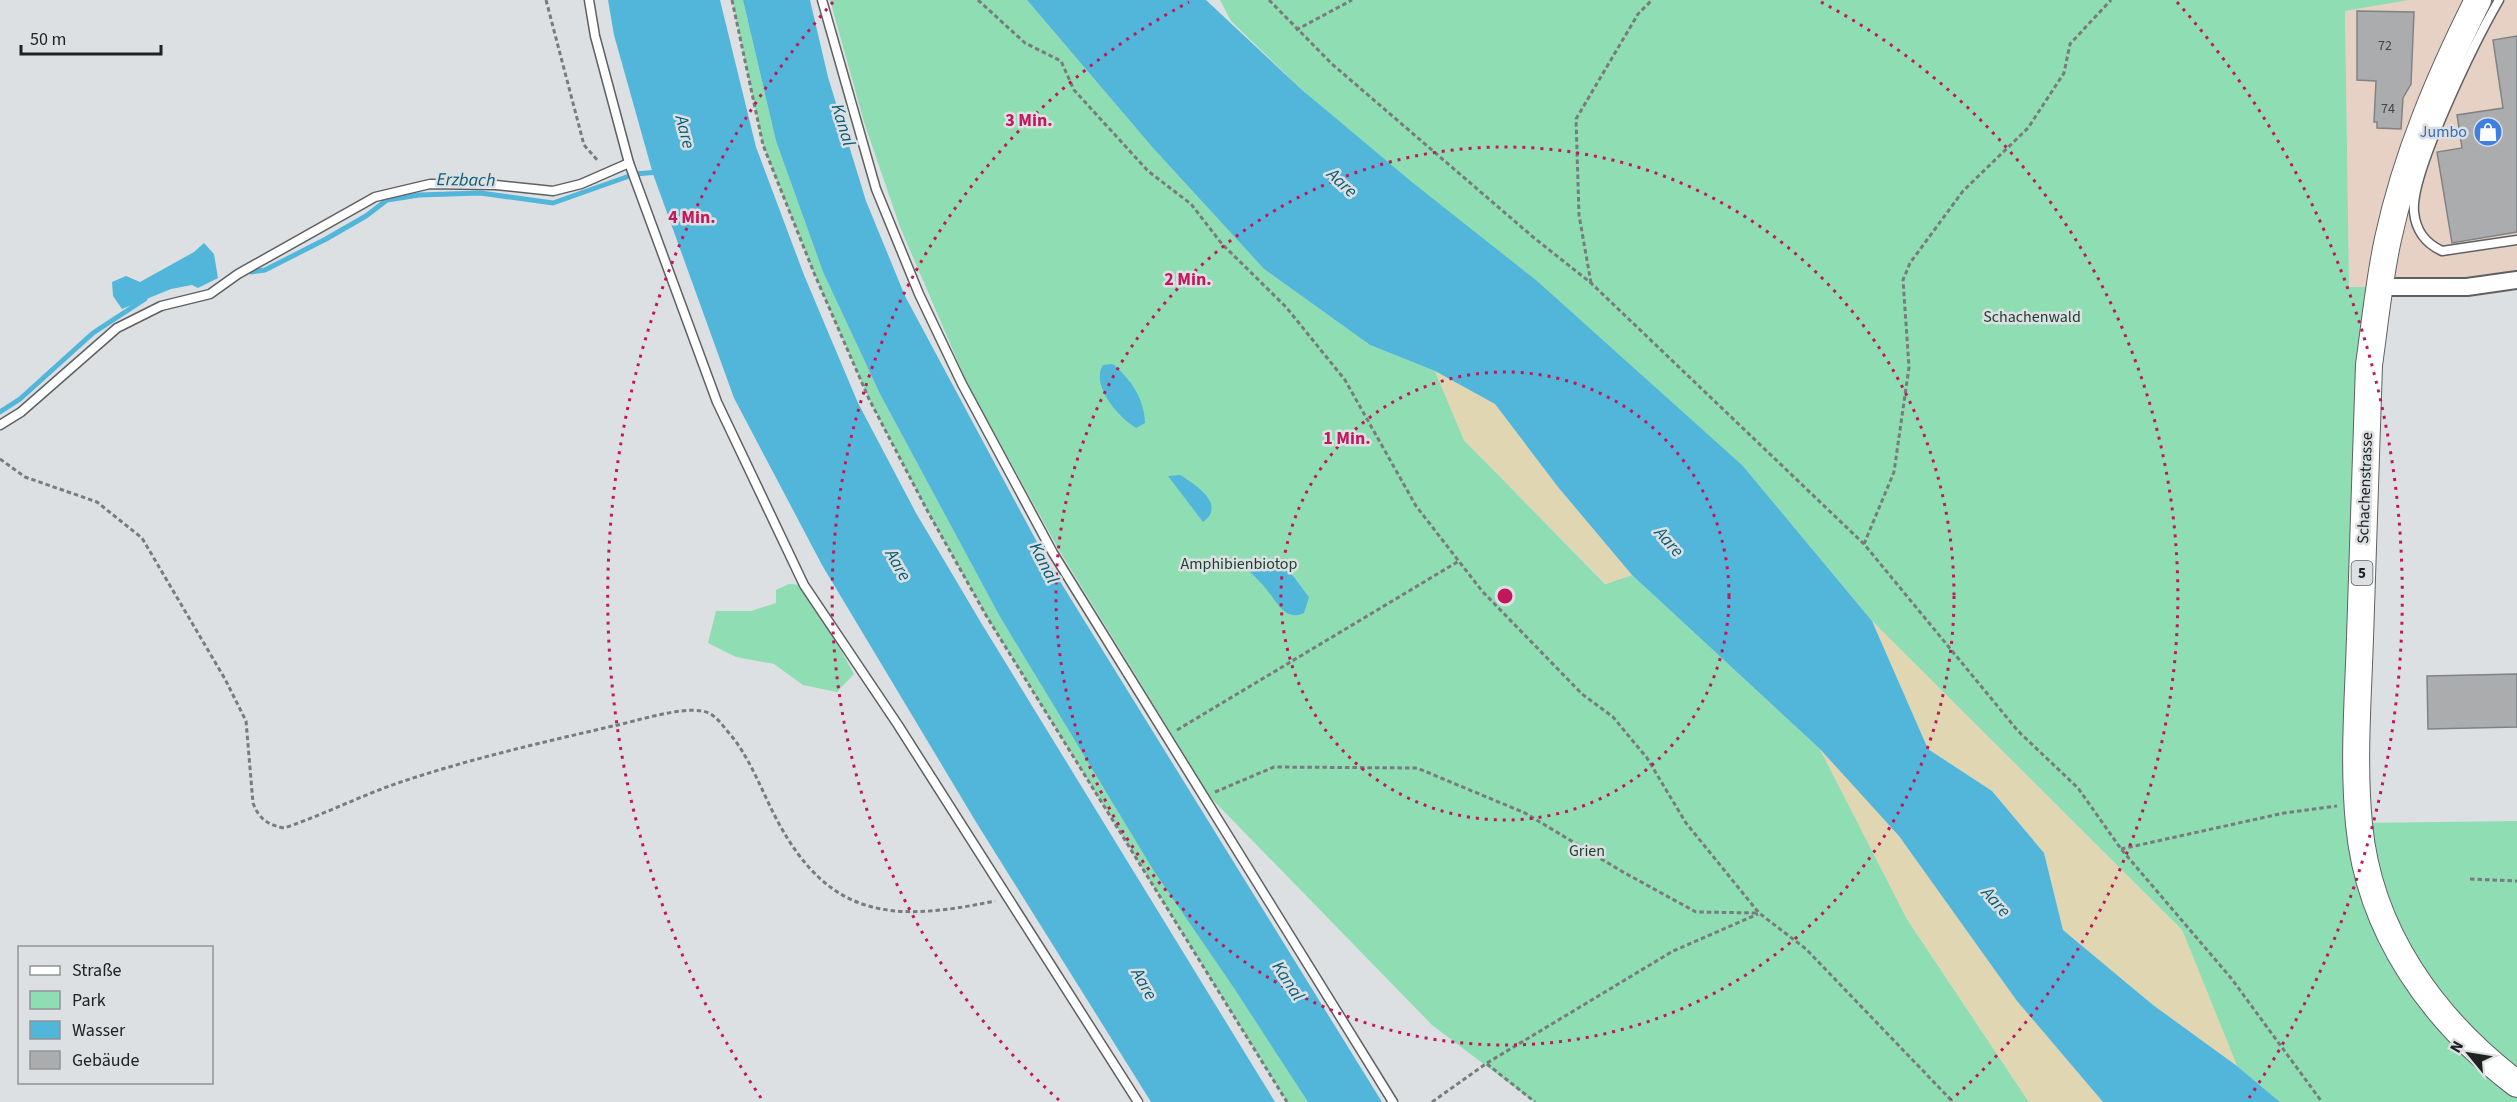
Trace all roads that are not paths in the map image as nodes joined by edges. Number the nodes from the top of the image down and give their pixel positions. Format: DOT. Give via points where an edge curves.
graph roads {
  1 [pos="589,0"];
  2 [pos="822,0"];
  3 [pos="2478,0"];
  4 [pos="2499,0"];
  5 [pos="629,163"];
  6 [pos="2517,240"];
  7 [pos="2517,280"];
  8 [pos="2380,287"];
  9 [pos="0,425"];
  10 [pos="2517,1084"];
  11 [pos="1138,1102"];
  12 [pos="1393,1102"];
  1 -- 5 [label="lane"];
  2 -- 12 [label="lane" via="876,189 919,294 962,384 1053,553"];
  3 -- 8 [label="main road, Schachenstrasse / 5" via="2446,63 2419,132 2388,238"];
  4 -- 6 [label="lane" via="2473,45 2420,177 2414,211 2420,235 2442,251"];
  5 -- 9 [label="lane" via="553,191 430,184 375,197 238,274 210,294 161,306 117,328 21,412"];
  5 -- 11 [label="lane" via="717,402 804,585"];
  7 -- 8 [label="street" via="2467,287"];
  8 -- 10 [label="main road, Schachenstrasse / 5" via="2369,365 2357,742 2362,853 2391,938 2432,1004 2465,1041"];
}
